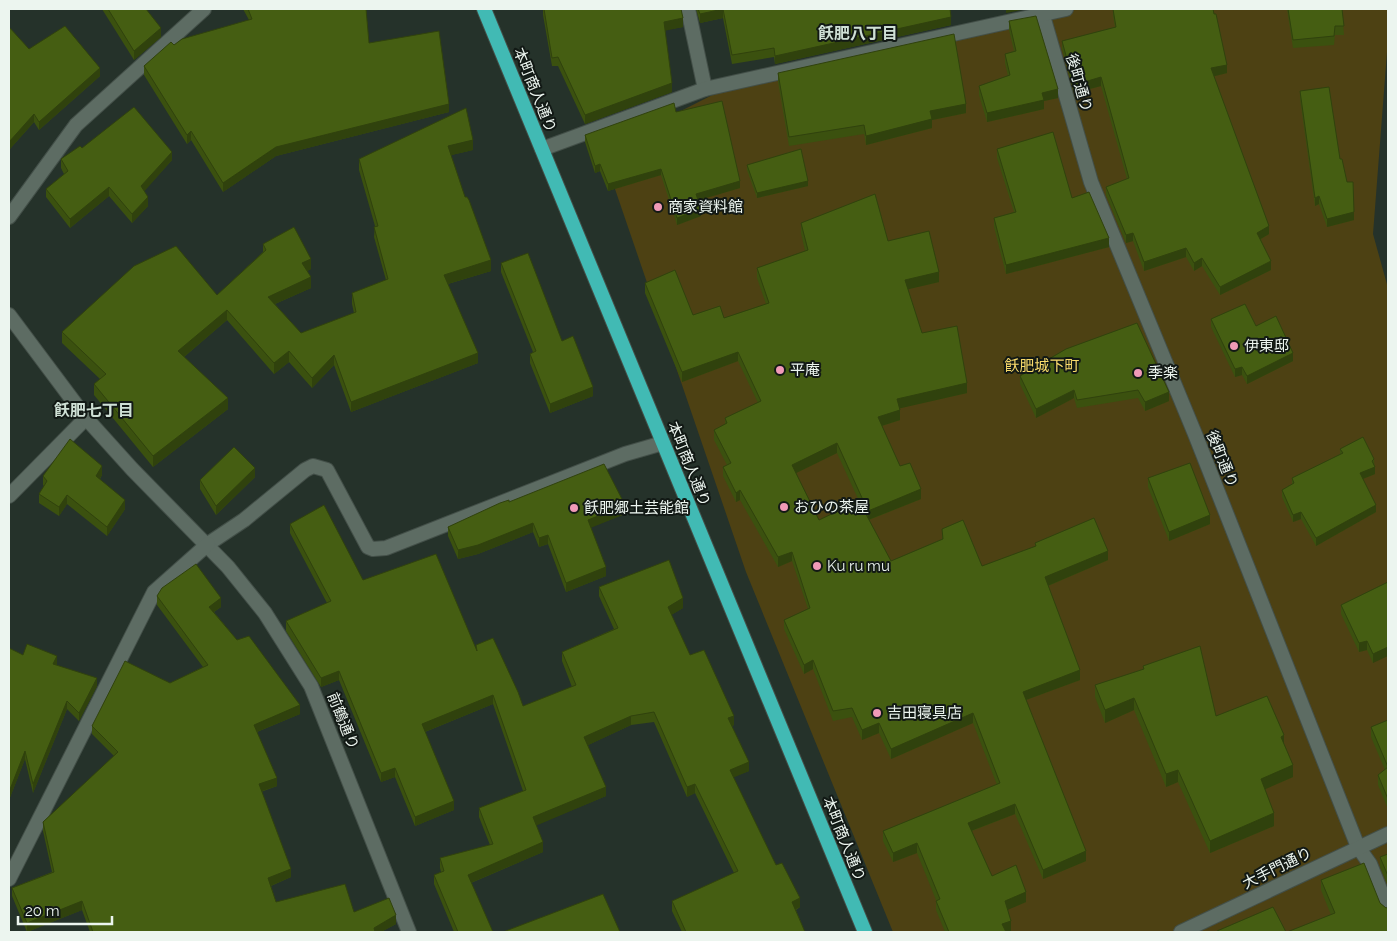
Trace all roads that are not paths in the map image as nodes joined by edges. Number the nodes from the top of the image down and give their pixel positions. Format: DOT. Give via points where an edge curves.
graph roads {
  1 [pos="204,9"];
  2 [pos="484,9"];
  3 [pos="688,9"];
  4 [pos="1066,9"];
  5 [pos="1042,12"];
  6 [pos="705,89"];
  7 [pos="542,149"];
  8 [pos="9,217"];
  9 [pos="9,315"];
  10 [pos="86,418"];
  11 [pos="663,443"];
  12 [pos="9,496"];
  13 [pos="208,544"];
  14 [pos="1388,834"];
  15 [pos="1358,847"];
  16 [pos="9,878"];
  17 [pos="1388,909"];
  18 [pos="409,932"];
  19 [pos="864,932"];
  20 [pos="1181,932"];
  1 -- 8 [label="street" via="76,125"];
  2 -- 7 [label="highway, 本町商人通り"];
  3 -- 6 [label="street"];
  4 -- 5 [label="street"];
  5 -- 6 [label="street"];
  5 -- 15 [label="street, 後町通り" via="1091,182 1195,434"];
  6 -- 7 [label="street"];
  7 -- 11 [label="highway, 本町商人通り"];
  9 -- 10 [label="street, 前鶴通り"];
  10 -- 12 [label="street"];
  10 -- 13 [label="street, 前鶴通り" via="132,470"];
  11 -- 13 [label="street" via="625,454 386,548 374,549 368,547 327,470 313,466"];
  11 -- 19 [label="highway, 本町商人通り"];
  13 -- 16 [label="street" via="154,592"];
  13 -- 18 [label="street, 前鶴通り" via="265,613 311,686"];
  14 -- 15 [label="street, 大手門通り"];
  15 -- 17 [label="street, 後町通り" via="1370,864"];
  15 -- 20 [label="street, 大手門通り"];
}
